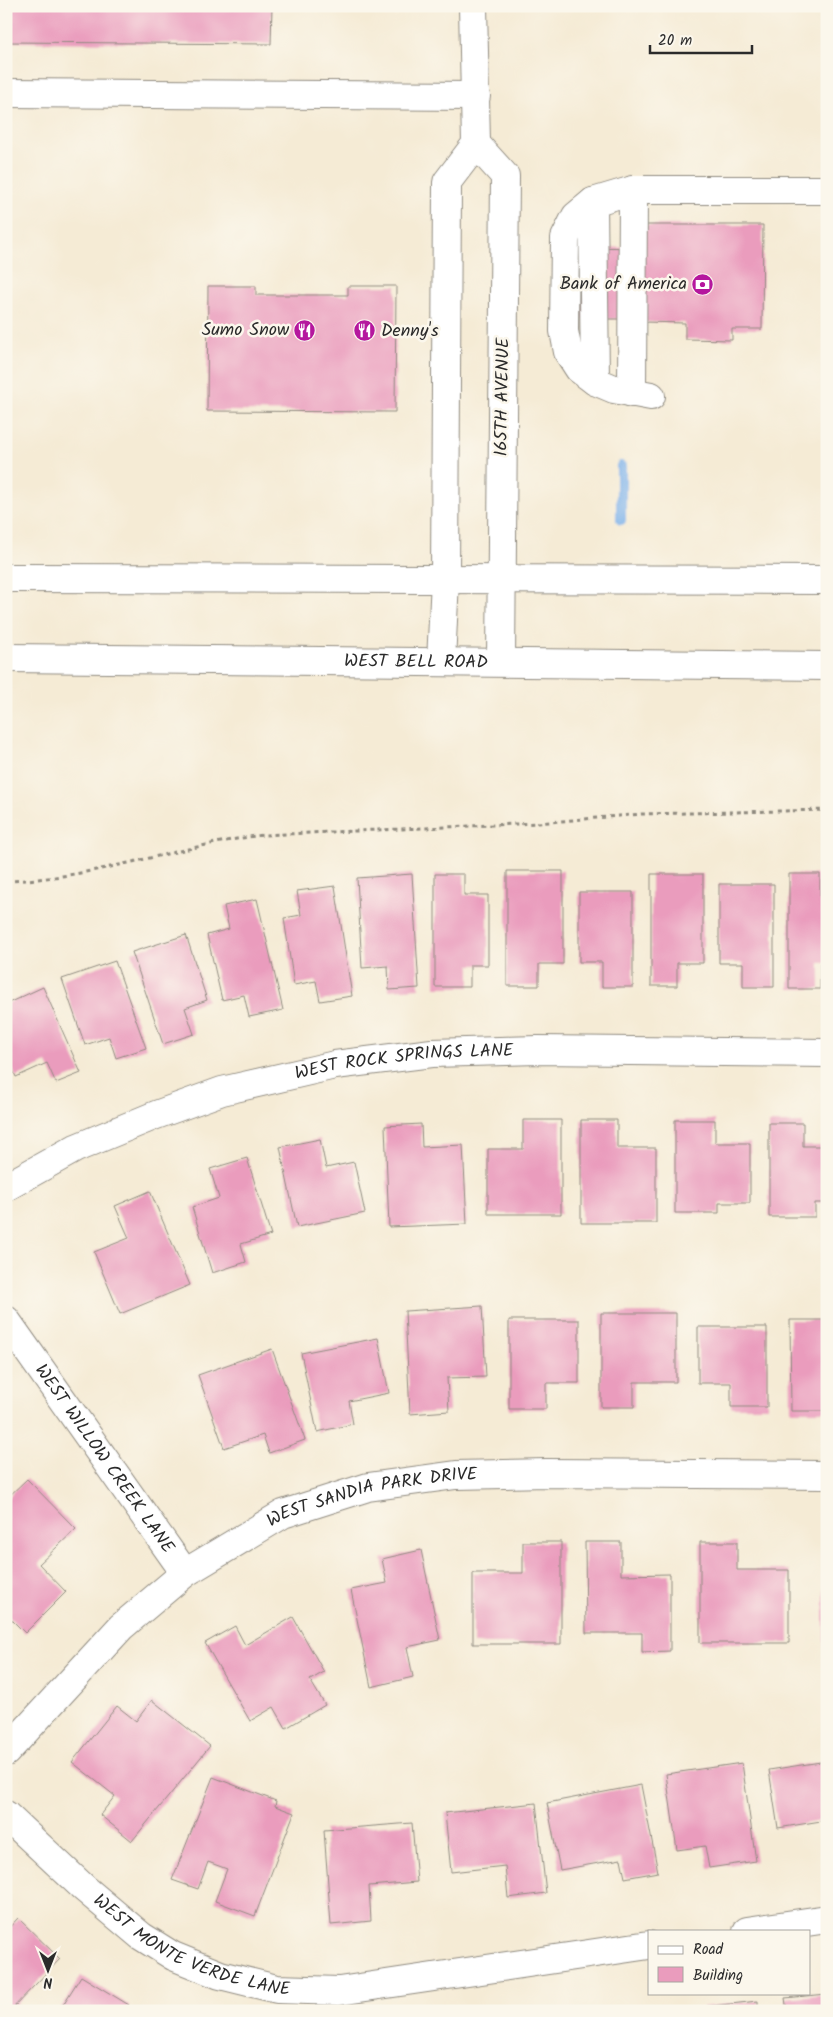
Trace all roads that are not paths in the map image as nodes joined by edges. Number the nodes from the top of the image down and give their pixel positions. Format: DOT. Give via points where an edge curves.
graph roads {
  1 [pos="473,6"];
  2 [pos="6,93"];
  3 [pos="476,96"];
  4 [pos="476,144"];
  5 [pos="827,190"];
  6 [pos="613,196"];
  7 [pos="6,578"];
  8 [pos="445,580"];
  9 [pos="501,580"];
  10 [pos="827,580"];
  11 [pos="6,658"];
  12 [pos="441,660"];
  13 [pos="501,662"];
  14 [pos="827,666"];
  15 [pos="827,1053"];
  16 [pos="6,1187"];
  17 [pos="6,1320"];
  18 [pos="827,1475"];
  19 [pos="185,1573"];
  20 [pos="6,1752"];
  21 [pos="6,1816"];
  22 [pos="827,1919"];
  23 [pos="754,1930"];
  24 [pos="648,1945"];
  1 -- 3 [label="street"];
  2 -- 3 [label="street"];
  3 -- 4 [label="street"];
  4 -- 8 [label="street" via="447,182"];
  4 -- 9 [label="street, 165TH AVENUE" via="505,176"];
  5 -- 6 [label="street"];
  6 -- 6 [label="street" via="623,390"];
  7 -- 8 [label="street"];
  8 -- 9 [label="street"];
  8 -- 12 [label="street"];
  9 -- 10 [label="street"];
  9 -- 13 [label="street, 165TH AVENUE"];
  11 -- 12 [label="street, WEST BELL ROAD"];
  12 -- 13 [label="street, WEST BELL ROAD"];
  13 -- 14 [label="street, WEST BELL ROAD"];
  15 -- 16 [label="street, WEST ROCK SPRINGS LANE" via="442,1052 335,1065 222,1091 156,1115 76,1148"];
  17 -- 19 [label="street, WEST WILLOW CREEK LANE"];
  18 -- 19 [label="street, WEST SANDIA PARK DRIVE" via="456,1474 368,1487 283,1514"];
  19 -- 20 [label="street, WEST SANDIA PARK DRIVE" via="121,1627"];
  21 -- 24 [label="street, WEST MONTE VERDE LANE" via="141,1936 173,1956 220,1975 277,1989 339,1991"];
  22 -- 23 [label="street"];
}
